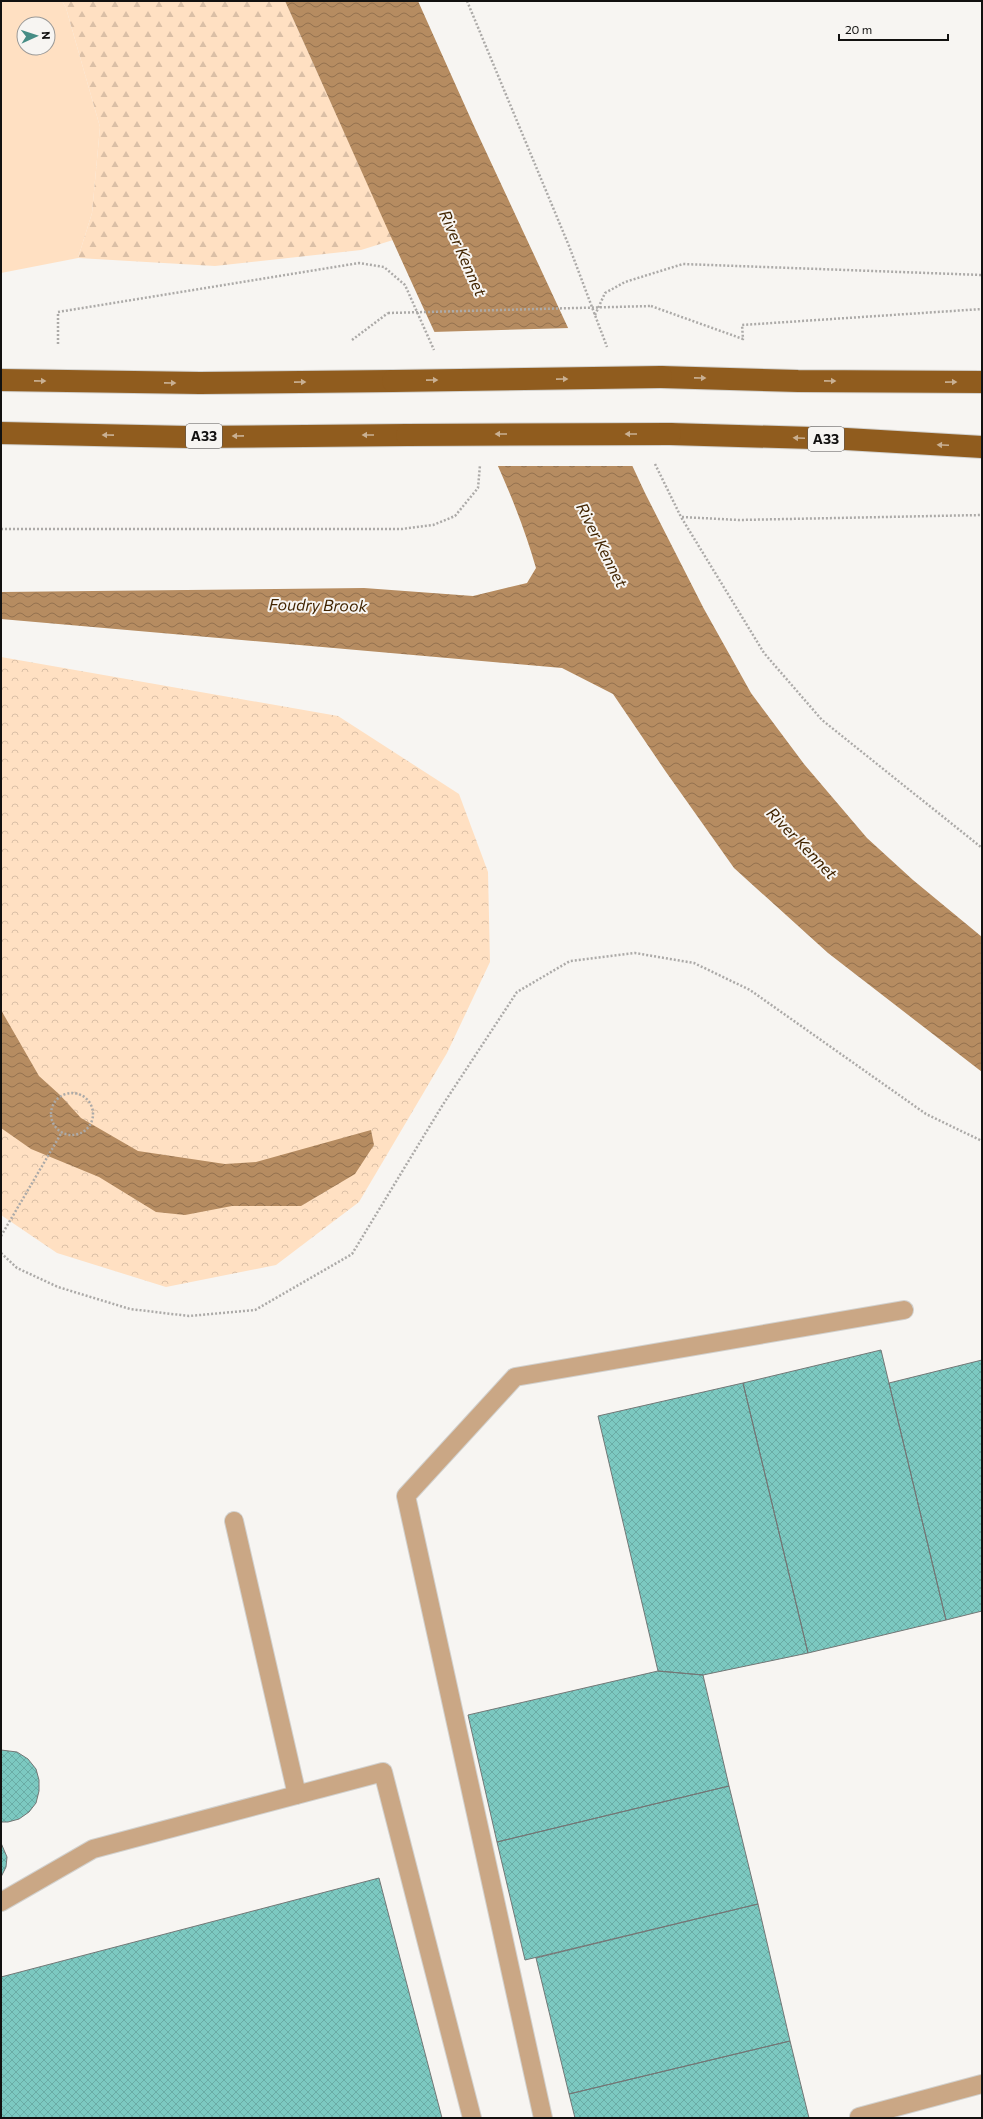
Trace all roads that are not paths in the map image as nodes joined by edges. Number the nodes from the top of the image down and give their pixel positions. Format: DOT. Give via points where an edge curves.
graph roads {
  1 [pos="1,380"];
  2 [pos="982,382"];
  3 [pos="1,433"];
  4 [pos="982,447"];
  5 [pos="904,1310"];
  6 [pos="234,1521"];
  7 [pos="297,1795"];
  8 [pos="1,1902"];
  9 [pos="982,2084"];
  10 [pos="859,2117"];
  11 [pos="472,2118"];
  12 [pos="543,2118"];
  1 -- 2 [label="highway, one-way, bridge" via="200,383 661,377"];
  4 -- 3 [label="highway, A33, one-way, bridge" via="846,439 670,434 188,437"];
  5 -- 12 [label="lane" via="516,1377 406,1496"];
  6 -- 7 [label="lane"];
  7 -- 8 [label="lane" via="93,1850"];
  7 -- 11 [label="lane" via="383,1772"];
  9 -- 10 [label="lane"];
}
